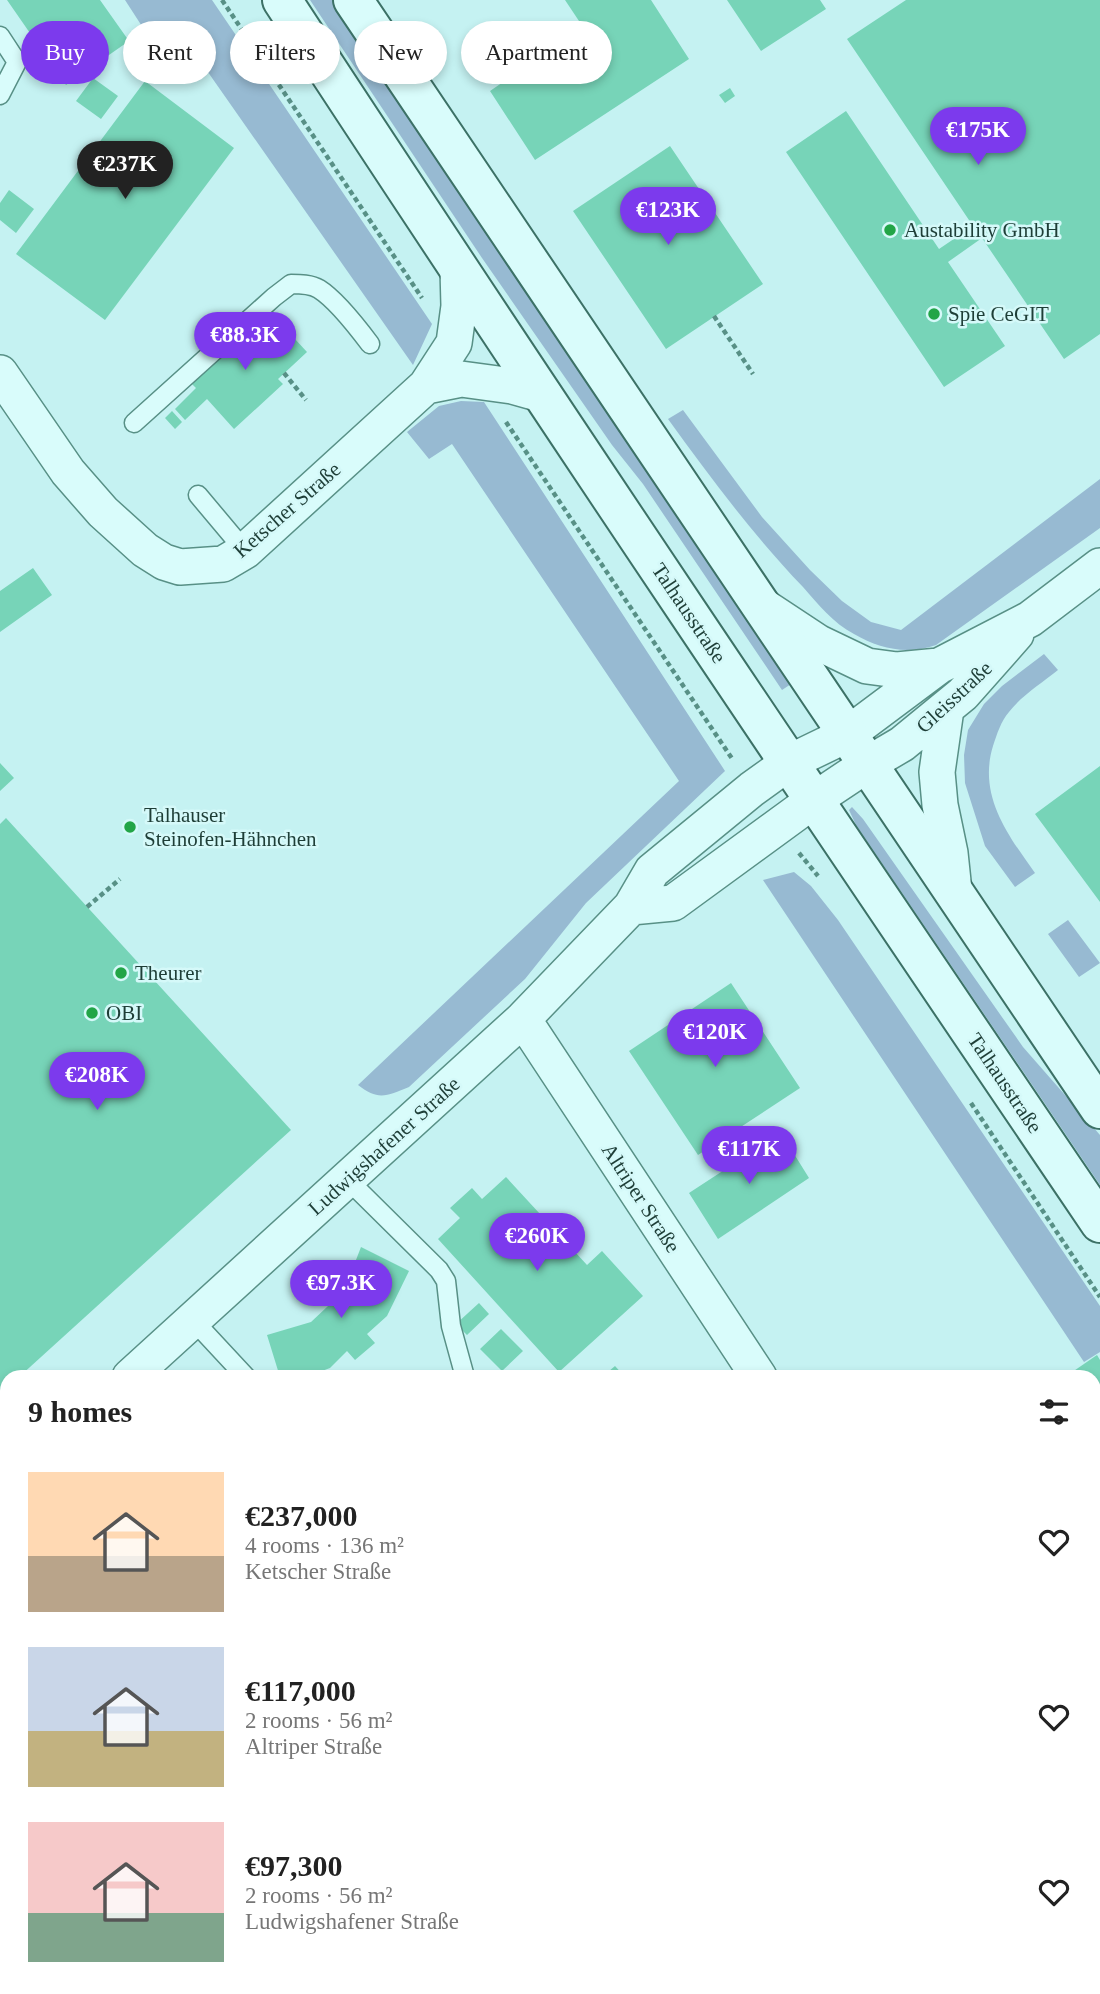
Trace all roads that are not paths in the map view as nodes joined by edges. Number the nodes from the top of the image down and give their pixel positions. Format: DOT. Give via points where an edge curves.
graph roads {
  1 [pos="282,0"];
  2 [pos="353,0"];
  3 [pos="0,36"];
  4 [pos="0,94"];
  5 [pos="458,269"];
  6 [pos="370,344"];
  7 [pos="0,373"];
  8 [pos="426,386"];
  9 [pos="544,395"];
  10 [pos="134,423"];
  11 [pos="198,495"];
  12 [pos="245,551"];
  13 [pos="1100,566"];
  14 [pos="759,603"];
  15 [pos="1030,619"];
  16 [pos="939,666"];
  17 [pos="946,709"];
  18 [pos="858,749"];
  19 [pos="788,763"];
  20 [pos="814,800"];
  21 [pos="954,891"];
  22 [pos="631,907"];
  23 [pos="523,1020"];
  24 [pos="1100,1109"];
  25 [pos="347,1179"];
  26 [pos="1100,1223"];
  27 [pos="194,1320"];
  28 [pos="139,1370"];
  29 [pos="240,1370"];
  30 [pos="463,1370"];
  31 [pos="755,1370"];
  1 -- 5 [label="main road, Talhausstraße"];
  2 -- 14 [label="main road"];
  3 -- 4 [label="lane" via="17,62"];
  5 -- 8 [label="street, Ketscher Straße" via="454,343"];
  5 -- 9 [label="main road, Talhausstraße"];
  6 -- 10 [label="lane" via="319,289 291,284"];
  7 -- 12 [label="street, Ketscher Straße" via="68,471 103,512 145,550 180,568 223,564"];
  8 -- 9 [label="street" via="461,379"];
  8 -- 12 [label="street, Ketscher Straße"];
  9 -- 19 [label="main road, Talhausstraße"];
  11 -- 12 [label="lane"];
  13 -- 15 [label="street, Gleisstraße"];
  14 -- 16 [label="street" via="819,643 867,666 897,670"];
  14 -- 18 [label="main road"];
  15 -- 16 [label="street, Gleisstraße"];
  15 -- 17 [label="street, Gleisstraße"];
  16 -- 18 [label="street, Gleisstraße"];
  17 -- 18 [label="street, Gleisstraße" via="902,744"];
  17 -- 21 [label="street" via="937,772"];
  18 -- 19 [label="street, Ludwigshafener Straße"];
  18 -- 20 [label="street"];
  18 -- 21 [label="main road"];
  19 -- 20 [label="main road, Talhausstraße"];
  19 -- 22 [label="street, Ludwigshafener Straße" via="652,871"];
  20 -- 22 [label="street" via="673,903"];
  20 -- 26 [label="main road, Talhausstraße"];
  21 -- 24 [label="main road"];
  22 -- 23 [label="street, Ludwigshafener Straße"];
  23 -- 25 [label="street, Ludwigshafener Straße"];
  23 -- 31 [label="street, Altriper Straße"];
  25 -- 27 [label="street, Ludwigshafener Straße"];
  25 -- 30 [label="lane" via="446,1281 451,1326"];
  27 -- 28 [label="street, Ludwigshafener Straße"];
  27 -- 29 [label="lane"];
}
